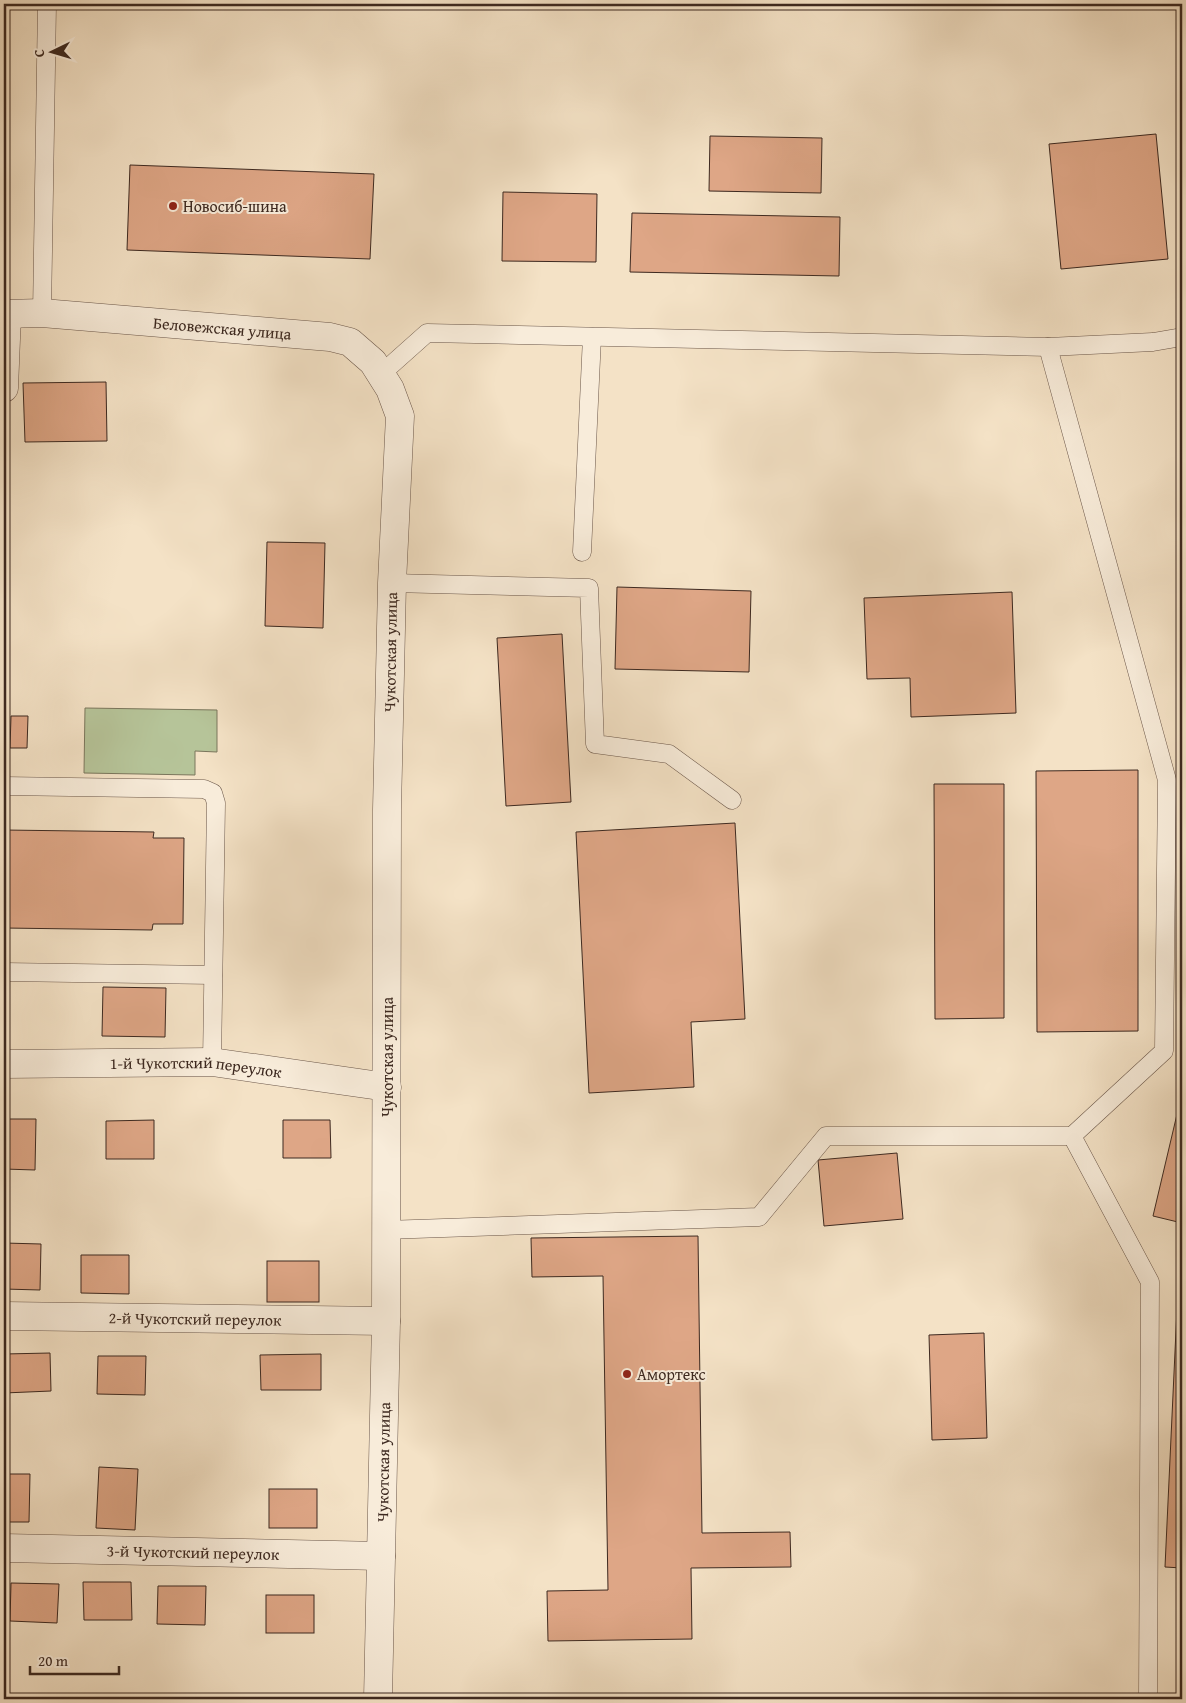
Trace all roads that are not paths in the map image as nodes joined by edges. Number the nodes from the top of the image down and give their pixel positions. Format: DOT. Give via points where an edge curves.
graph roads {
  1 [pos="47,4"];
  2 [pos="42,313"];
  3 [pos="6,314"];
  4 [pos="592,337"];
  5 [pos="1182,337"];
  6 [pos="1048,346"];
  7 [pos="381,374"];
  8 [pos="4,388"];
  9 [pos="400,416"];
  10 [pos="582,552"];
  11 [pos="392,583"];
  12 [pos="4,786"];
  13 [pos="732,800"];
  14 [pos="1174,869"];
  15 [pos="4,972"];
  16 [pos="213,975"];
  17 [pos="212,1062"];
  18 [pos="4,1064"];
  19 [pos="387,1087"];
  20 [pos="1072,1136"];
  21 [pos="385,1230"];
  22 [pos="4,1316"];
  23 [pos="386,1321"];
  24 [pos="4,1548"];
  25 [pos="381,1556"];
  26 [pos="378,1699"];
  27 [pos="1148,1699"];
  1 -- 2 [label="lane"];
  2 -- 3 [label="street, Беловежская улица"];
  2 -- 7 [label="street, Беловежская улица" via="330,337 350,342 373,362"];
  3 -- 8 [label="street"];
  4 -- 6 [label="lane"];
  4 -- 7 [label="lane" via="427,333"];
  4 -- 10 [label="lane"];
  5 -- 6 [label="lane" via="1153,342"];
  6 -- 14 [label="lane" via="1167,780"];
  7 -- 9 [label="street, Беловежская улица"];
  9 -- 11 [label="street, Чукотская улица"];
  11 -- 13 [label="lane" via="589,588 595,744 669,754"];
  11 -- 19 [label="street, Чукотская улица" via="387,810"];
  12 -- 16 [label="lane" via="204,789 213,793 216,803"];
  14 -- 20 [label="lane" via="1164,1051"];
  15 -- 16 [label="lane"];
  16 -- 17 [label="lane"];
  17 -- 18 [label="street, 1-й Чукотский переулок"];
  17 -- 19 [label="street, 1-й Чукотский переулок"];
  19 -- 21 [label="street, Чукотская улица"];
  20 -- 21 [label="lane" via="826,1136 759,1217"];
  20 -- 27 [label="lane" via="1150,1282"];
  21 -- 23 [label="street, Чукотская улица"];
  22 -- 23 [label="street, 2-й Чукотский переулок"];
  23 -- 25 [label="street, Чукотская улица"];
  24 -- 25 [label="street, 3-й Чукотский переулок"];
  25 -- 26 [label="street, Чукотская улица"];
}
